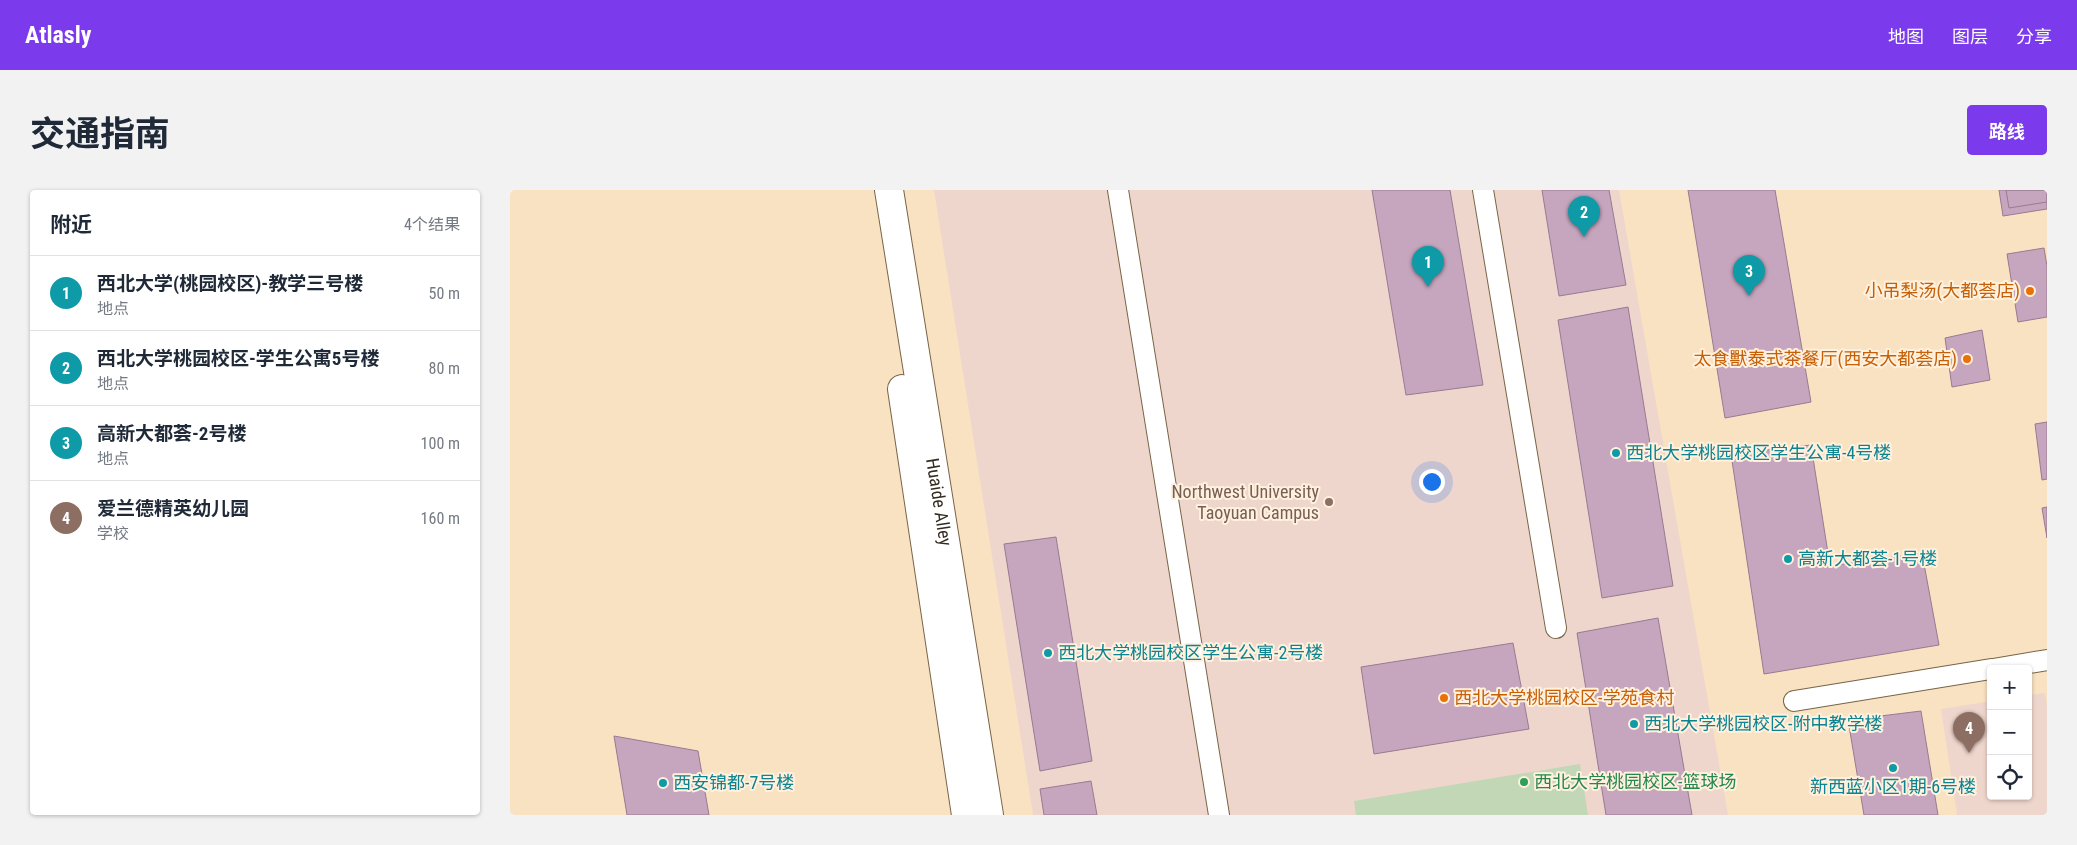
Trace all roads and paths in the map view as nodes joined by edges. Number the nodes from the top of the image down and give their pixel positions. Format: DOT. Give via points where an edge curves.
graph roads {
  1 [pos="872,190"];
  2 [pos="889,190"];
  3 [pos="1118,190"];
  4 [pos="1482,190"];
  5 [pos="1556,628"];
  6 [pos="2047,660"];
  7 [pos="2016,665"];
  8 [pos="1987,670"];
  9 [pos="1794,701"];
  10 [pos="966,815"];
  11 [pos="989,815"];
  12 [pos="1219,815"];
  1 -- 10 [label="street, Huaide Alley"];
  2 -- 11 [label="street, Huaide Alley"];
  3 -- 12 [label="street"];
  4 -- 5 [label="street"];
  6 -- 7 [label="street"];
  8 -- 9 [label="street"];
}
